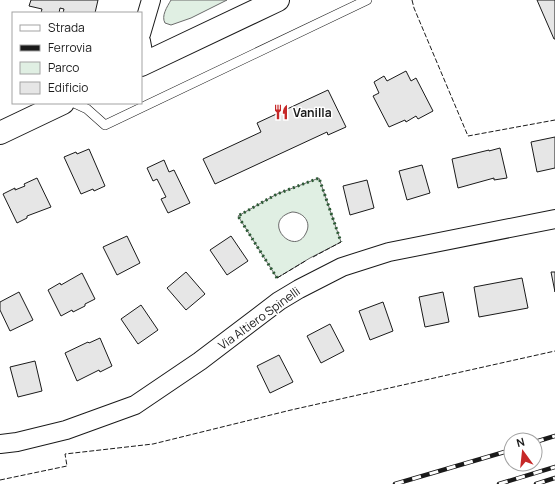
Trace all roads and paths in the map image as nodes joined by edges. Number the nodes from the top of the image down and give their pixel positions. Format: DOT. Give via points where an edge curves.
graph roads {
  1 [pos="151,0"];
  2 [pos="278,0"];
  3 [pos="367,0"];
  4 [pos="142,31"];
  5 [pos="142,52"];
  6 [pos="143,64"];
  7 [pos="61,104"];
  8 [pos="76,104"];
  9 [pos="0,133"];
  10 [pos="555,219"];
  11 [pos="0,444"];
  1 -- 4 [label="street"];
  2 -- 6 [label="street"];
  3 -- 8 [label="lane" via="105,125 87,109"];
  5 -- 6 [label="street"];
  7 -- 9 [label="street"];
  10 -- 11 [label="street, Via Altiero Spinelli" via="389,252 342,267 279,302 200,361 135,404 66,430"];
}
